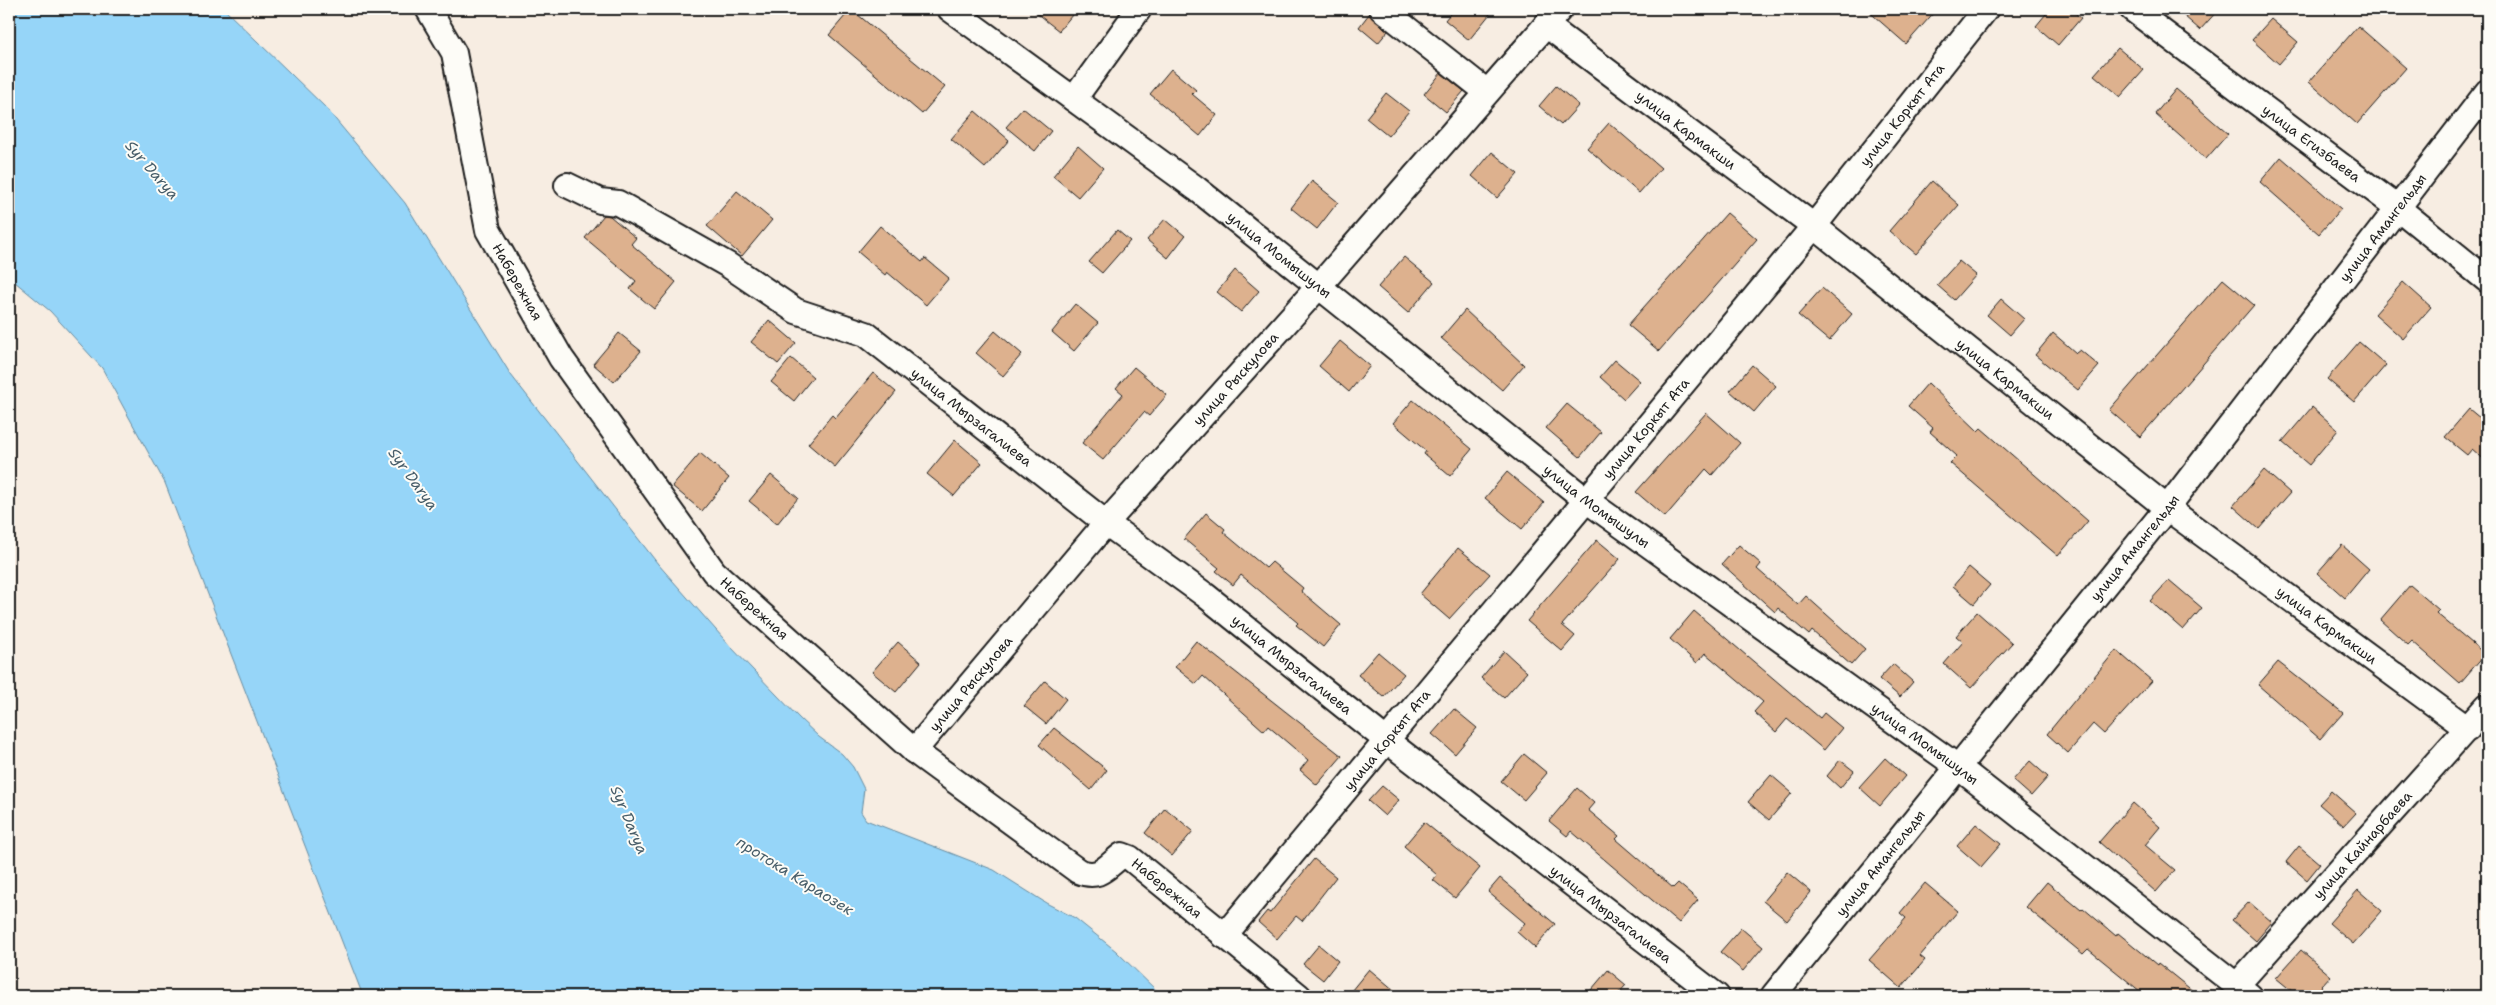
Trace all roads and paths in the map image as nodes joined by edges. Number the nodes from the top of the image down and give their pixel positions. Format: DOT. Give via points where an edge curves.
graph roads {
  1 [pos="428,9"];
  2 [pos="950,9"];
  3 [pos="1139,9"];
  4 [pos="1382,9"];
  5 [pos="1986,9"];
  6 [pos="2132,9"];
  7 [pos="1553,17"];
  8 [pos="1486,92"];
  9 [pos="2487,92"];
  10 [pos="1074,100"];
  11 [pos="567,185"];
  12 [pos="2398,208"];
  13 [pos="1814,226"];
  14 [pos="2487,280"];
  15 [pos="1319,286"];
  16 [pos="1586,500"];
  17 [pos="2167,508"];
  18 [pos="1106,523"];
  19 [pos="2487,706"];
  20 [pos="2468,729"];
  21 [pos="1386,740"];
  22 [pos="914,751"];
  23 [pos="1958,768"];
  24 [pos="1224,936"];
  25 [pos="2243,991"];
  26 [pos="1299,996"];
  27 [pos="1717,996"];
  28 [pos="1774,996"];
  1 -- 22 [label="street, Набережная" via="454,53 488,230 561,358 714,572"];
  2 -- 10 [label="street, улица Момышулы"];
  3 -- 10 [label="street"];
  4 -- 8 [label="street"];
  5 -- 13 [label="street, улица Коркыт Ата"];
  6 -- 12 [label="street, улица Егизбаева"];
  7 -- 8 [label="street, улица Рыскулова"];
  7 -- 13 [label="street, улица Кармакши"];
  8 -- 15 [label="street, улица Рыскулова"];
  9 -- 12 [label="street, улица Амангельды"];
  10 -- 15 [label="street, улица Момышулы" via="1197,189"];
  11 -- 18 [label="street, улица Мырзагалиева" via="600,201 618,203 728,264 796,311 866,334"];
  12 -- 14 [label="street, улица Егизбаева"];
  12 -- 17 [label="street, улица Амангельды"];
  13 -- 16 [label="street, улица Коркыт Ата"];
  13 -- 17 [label="street, улица Кармакши"];
  15 -- 16 [label="street, улица Момышулы"];
  15 -- 18 [label="street, улица Рыскулова"];
  16 -- 21 [label="street, улица Коркыт Ата"];
  16 -- 23 [label="street, улица Момышулы"];
  17 -- 20 [label="street, улица Кармакши"];
  17 -- 23 [label="street, улица Амангельды"];
  18 -- 21 [label="street, улица Мырзагалиева" via="1205,595"];
  18 -- 22 [label="street, улица Рыскулова"];
  19 -- 20 [label="street, улица Кайнарбаева"];
  20 -- 25 [label="street, улица Кайнарбаева"];
  21 -- 24 [label="street, улица Коркыт Ата"];
  21 -- 27 [label="street, улица Мырзагалиева"];
  22 -- 24 [label="street, Набережная" via="1089,876 1100,873 1122,855 1130,858"];
  23 -- 25 [label="street, улица Момышулы"];
  23 -- 28 [label="street, улица Амангельды"];
  24 -- 26 [label="street, Набережная"];
}
